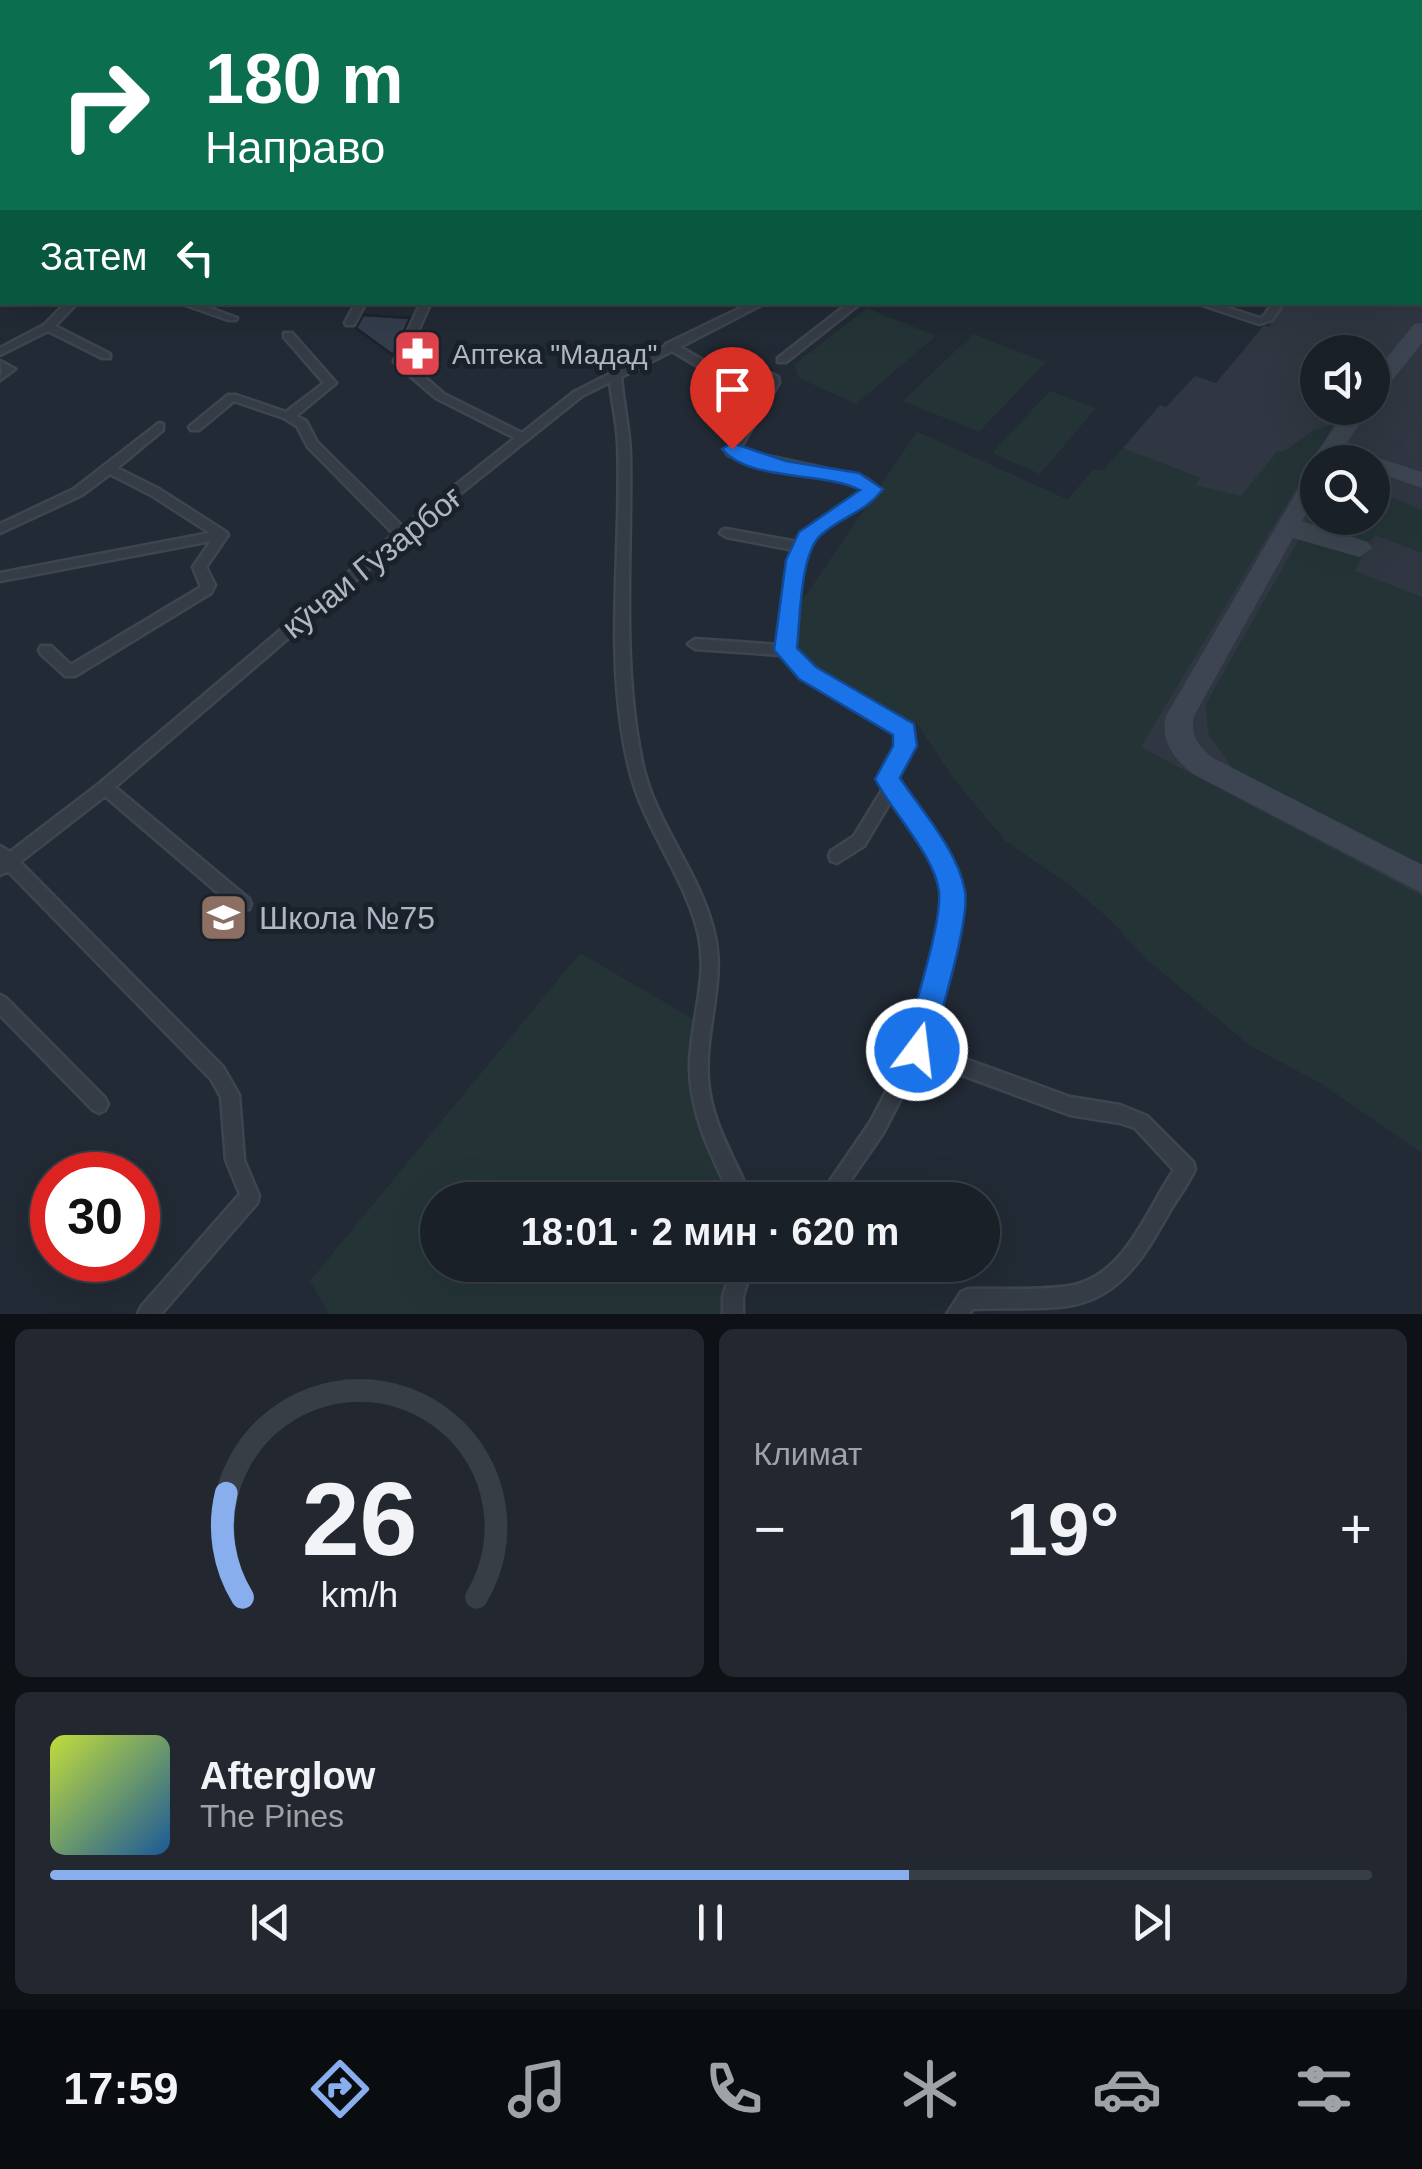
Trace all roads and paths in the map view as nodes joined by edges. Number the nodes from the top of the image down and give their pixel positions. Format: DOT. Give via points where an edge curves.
graph roads {
  1 [pos="70,305"];
  2 [pos="191,305"];
  3 [pos="359,305"];
  4 [pos="425,305"];
  5 [pos="756,305"];
  6 [pos="854,305"];
  7 [pos="1207,305"];
  8 [pos="1277,305"];
  9 [pos="232,318"];
  10 [pos="350,323"];
  11 [pos="48,326"];
  12 [pos="288,336"];
  13 [pos="670,346"];
  14 [pos="0,352"];
  15 [pos="106,356"];
  16 [pos="782,360"];
  17 [pos="0,364"];
  18 [pos="615,374"];
  19 [pos="0,377"];
  20 [pos="288,416"];
  21 [pos="159,428"];
  22 [pos="195,428"];
  23 [pos="523,438"];
  24 [pos="109,470"];
  25 [pos="0,528"];
  26 [pos="726,533"];
  27 [pos="402,534"];
  28 [pos="222,535"];
  29 [pos="802,547"];
  30 [pos="0,578"];
  31 [pos="695,644"];
  32 [pos="46,650"];
  33 [pos="786,650"];
  34 [pos="105,786"];
  35 [pos="892,787"];
  36 [pos="837,856"];
  37 [pos="3,860"];
  38 [pos="243,904"];
  39 [pos="0,1002"];
  40 [pos="917,1050"];
  41 [pos="99,1104"];
  42 [pos="734,1182"];
  43 [pos="839,1182"];
  44 [pos="737,1282"];
  45 [pos="148,1314"];
  46 [pos="733,1314"];
  47 [pos="956,1314"];
  1 -- 11 [label="street"];
  2 -- 9 [label="street"];
  3 -- 10 [label="street"];
  4 -- 23 [label="street" via="400,361 440,396"];
  5 -- 13 [label="street, кӯчаи Гузарбоғ"];
  6 -- 16 [label="street"];
  7 -- 8 [label="street" via="1254,320 1268,318"];
  11 -- 14 [label="street"];
  11 -- 15 [label="street"];
  12 -- 20 [label="street" via="330,384"];
  13 -- 18 [label="street, кӯчаи Гузарбоғ"];
  13 -- 29 [label="street" via="703,365 772,377 732,452 852,478 873,489 815,527"];
  17 -- 19 [label="street" via="8,369"];
  18 -- 23 [label="street, кӯчаи Гузарбоғ"];
  18 -- 42 [label="street" via="624,445 627,720 643,794 708,938 699,1080 710,1131"];
  20 -- 22 [label="street" via="232,397"];
  20 -- 27 [label="street"];
  21 -- 24 [label="street"];
  23 -- 27 [label="street, кӯчаи Гузарбоғ"];
  24 -- 25 [label="street"];
  24 -- 28 [label="street"];
  26 -- 29 [label="street"];
  27 -- 34 [label="street, кӯчаи Гузарбоғ"];
  28 -- 30 [label="street"];
  28 -- 32 [label="street" via="199,568 206,590 70,672"];
  29 -- 33 [label="street"];
  31 -- 33 [label="street"];
  33 -- 35 [label="street" via="808,673 906,730 887,779"];
  34 -- 37 [label="street, кӯчаи Гузарбоғ"];
  34 -- 38 [label="street"];
  35 -- 36 [label="street" via="859,841"];
  35 -- 40 [label="street" via="940,860 952,893"];
  37 -- 45 [label="street" via="204,1060 230,1095 235,1160 250,1196"];
  39 -- 41 [label="street"];
  40 -- 43 [label="street"];
  40 -- 47 [label="street" via="1070,1106 1140,1122 1186,1168 1119,1272 1097,1288 1073,1296 968,1299"];
  44 -- 46 [label="street"];
}
